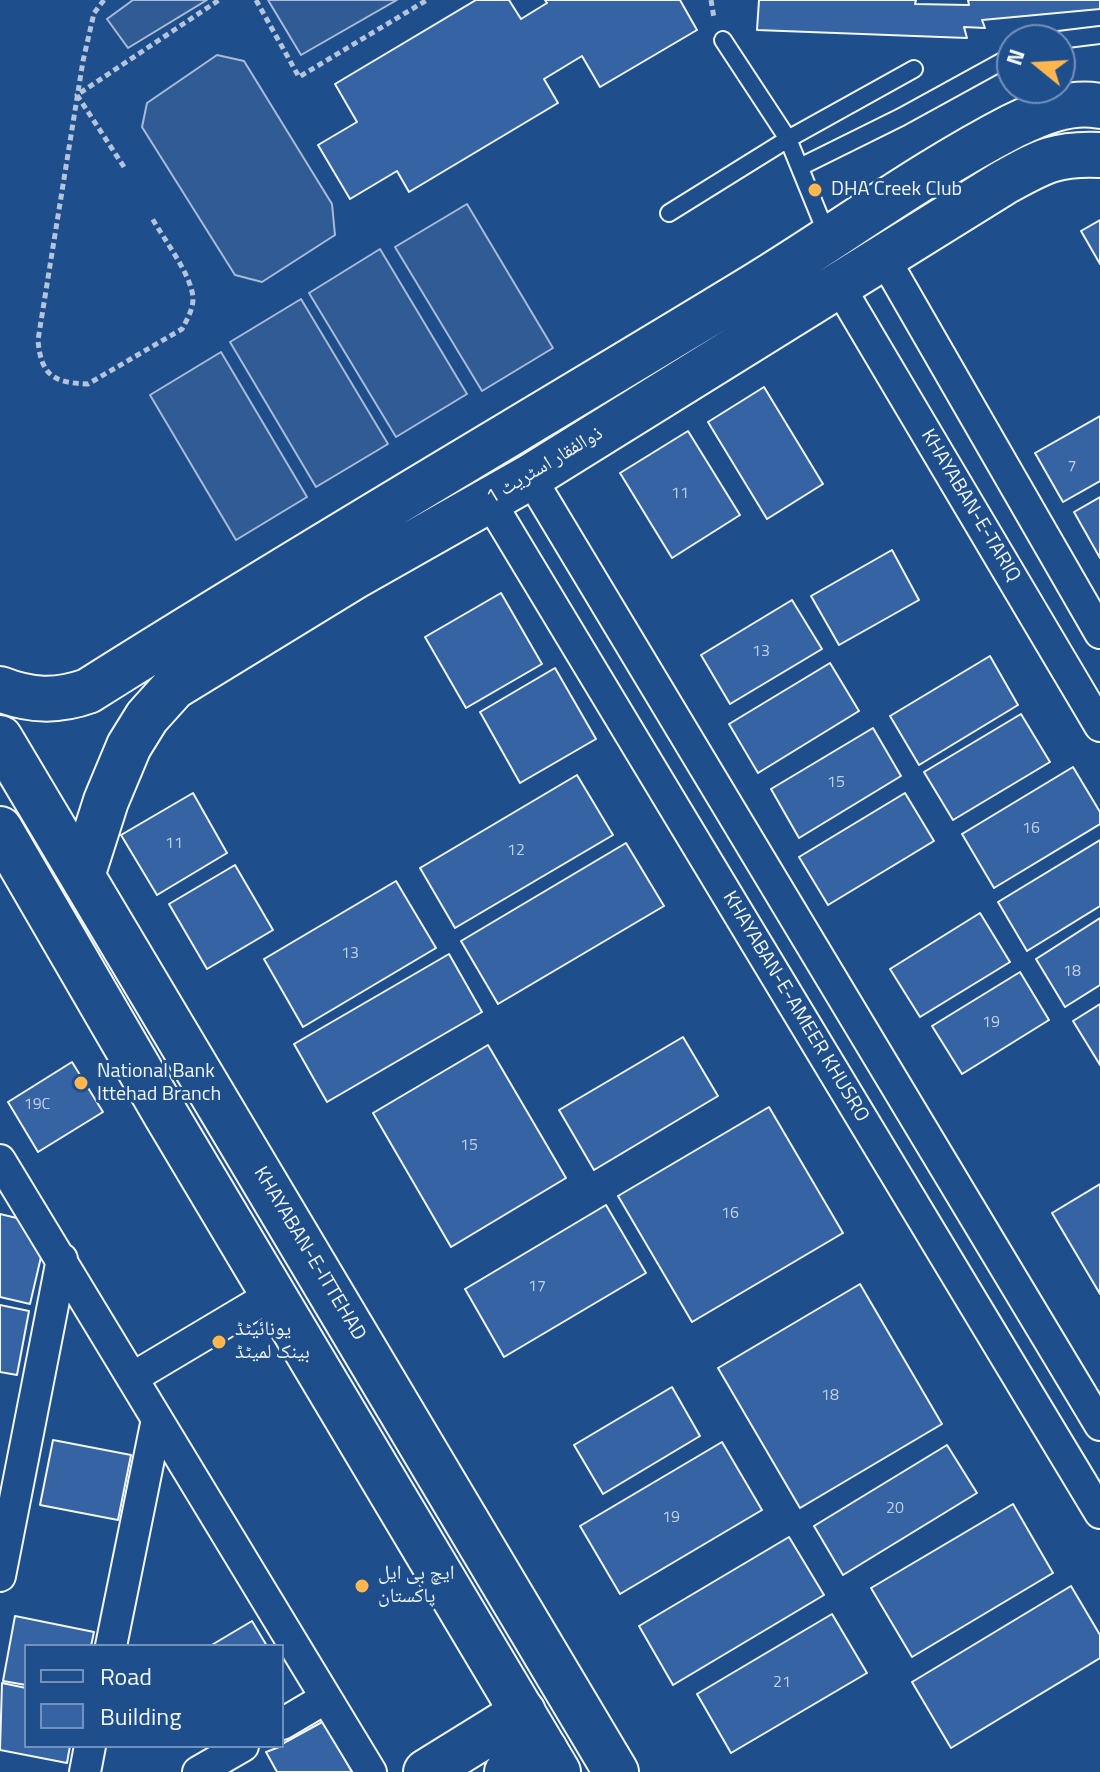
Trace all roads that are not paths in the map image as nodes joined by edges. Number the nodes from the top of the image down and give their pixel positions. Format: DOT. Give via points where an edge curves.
graph roads {
  1 [pos="1100,35"];
  2 [pos="1076,38"];
  3 [pos="723,40"];
  4 [pos="996,65"];
  5 [pos="914,69"];
  6 [pos="1100,106"];
  7 [pos="788,139"];
  8 [pos="1100,155"];
  9 [pos="800,167"];
  10 [pos="669,213"];
  11 [pos="829,239"];
  12 [pos="884,258"];
  13 [pos="839,286"];
  14 [pos="530,477"];
  15 [pos="489,500"];
  16 [pos="346,557"];
  17 [pos="1100,633"];
  18 [pos="0,689"];
  19 [pos="1100,726"];
  20 [pos="0,738"];
  21 [pos="0,829"];
  22 [pos="83,873"];
  23 [pos="0,1160"];
  24 [pos="970,1208"];
  25 [pos="931,1232"];
  26 [pos="62,1259"];
  27 [pos="273,1294"];
  28 [pos="132,1378"];
  29 [pos="157,1419"];
  30 [pos="1100,1425"];
  31 [pos="1100,1513"];
  32 [pos="0,1576"];
  33 [pos="111,1644"];
  34 [pos="326,1698"];
  35 [pos="523,1712"];
  36 [pos="284,1723"];
  37 [pos="90,1748"];
  38 [pos="240,1748"];
  39 [pos="552,1761"];
  40 [pos="85,1772"];
  41 [pos="198,1772"];
  42 [pos="371,1772"];
  43 [pos="426,1772"];
  44 [pos="507,1772"];
  45 [pos="616,1772"];
  1 -- 2 [label="lane"];
  3 -- 7 [label="lane"];
  4 -- 9 [label="lane"];
  5 -- 7 [label="lane"];
  6 -- 11 [label="main road, ذوالفقار اسٹریٹ 1" via="1055,108 1015,125"];
  7 -- 9 [label="lane"];
  7 -- 10 [label="lane"];
  8 -- 12 [label="main road, ذوالفقار اسٹریٹ 1" via="1047,159"];
  9 -- 11 [label="lane"];
  11 -- 16 [label="main road, ذوالفقار اسٹریٹ 1"];
  12 -- 13 [label="main road, ذوالفقار اسٹریٹ 1"];
  12 -- 17 [label="street"];
  13 -- 14 [label="main road, ذوالفقار اسٹریٹ 1"];
  13 -- 19 [label="street, KHAYABAN-E-TARIQ"];
  14 -- 15 [label="main road, ذوالفقار اسٹریٹ 1"];
  14 -- 24 [label="street"];
  15 -- 16 [label="main road, ذوالفقار اسٹریٹ 1"];
  15 -- 25 [label="street, KHAYABAN-E-AMEER KHUSRO"];
  16 -- 18 [label="main road, ذوالفقار اسٹریٹ 1" via="88,691 33,699"];
  16 -- 22 [label="main road, ذوالفقار اسٹریٹ 1" via="164,696 116,774"];
  20 -- 22 [label="main road, KHAYABAN-E-ITTEHAD"];
  21 -- 27 [label="main road"];
  22 -- 45 [label="main road, KHAYABAN-E-ITTEHAD"];
  23 -- 26 [label="street"];
  24 -- 25 [label="street"];
  24 -- 30 [label="street"];
  25 -- 31 [label="street, KHAYABAN-E-AMEER KHUSRO"];
  26 -- 28 [label="street"];
  26 -- 32 [label="street"];
  27 -- 28 [label="street"];
  27 -- 35 [label="main road"];
  28 -- 29 [label="street"];
  29 -- 33 [label="street"];
  29 -- 34 [label="street"];
  34 -- 36 [label="street"];
  34 -- 42 [label="street"];
  35 -- 39 [label="main road"];
  35 -- 43 [label="main road"];
  37 -- 40 [label="street"];
  38 -- 41 [label="street"];
  39 -- 44 [label="main road"];
}
